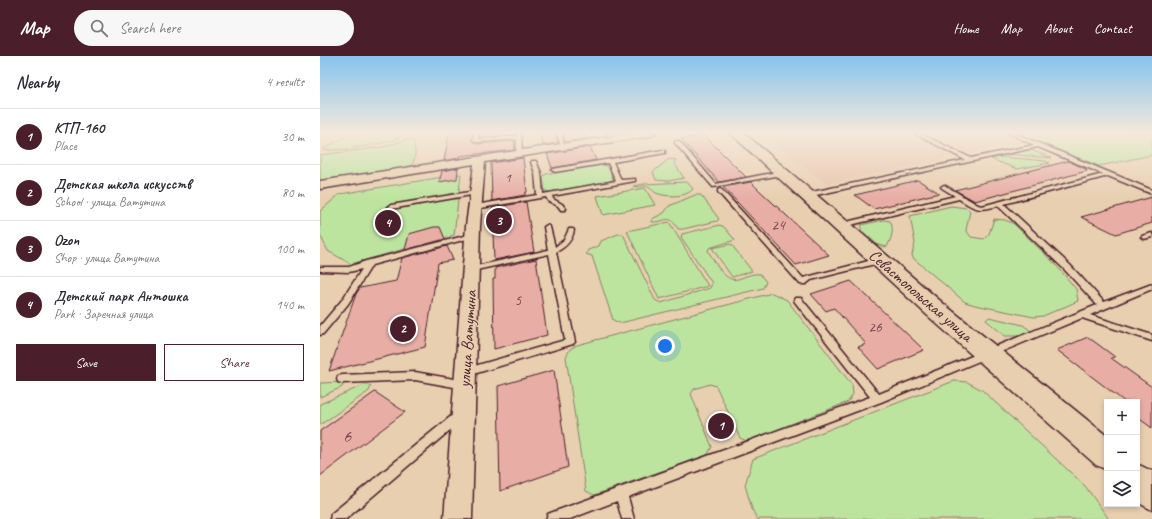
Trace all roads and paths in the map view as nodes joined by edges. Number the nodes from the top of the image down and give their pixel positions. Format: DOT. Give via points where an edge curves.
graph roads {
  1 [pos="515,155"];
  2 [pos="648,155"];
  3 [pos="688,155"];
  4 [pos="761,155"];
  5 [pos="959,155"];
  6 [pos="995,155"];
  7 [pos="1062,155"];
  8 [pos="480,160"];
  9 [pos="970,160"];
  10 [pos="610,161"];
  11 [pos="534,162"];
  12 [pos="555,170"];
  13 [pos="782,173"];
  14 [pos="1109,174"];
  15 [pos="633,180"];
  16 [pos="618,182"];
  17 [pos="320,185"];
  18 [pos="944,187"];
  19 [pos="720,191"];
  20 [pos="1152,192"];
  21 [pos="548,194"];
  22 [pos="807,195"];
  23 [pos="540,196"];
  24 [pos="959,197"];
  25 [pos="475,200"];
  26 [pos="999,203"];
  27 [pos="391,207"];
  28 [pos="563,209"];
  29 [pos="842,225"];
  30 [pos="547,227"];
  31 [pos="571,230"];
  32 [pos="1152,235"];
  33 [pos="472,236"];
  34 [pos="1144,237"];
  35 [pos="552,251"];
  36 [pos="881,259"];
  37 [pos="369,263"];
  38 [pos="320,269"];
  39 [pos="472,269"];
  40 [pos="1152,286"];
  41 [pos="798,300"];
  42 [pos="1102,306"];
  43 [pos="1081,315"];
  44 [pos="320,332"];
  45 [pos="1152,338"];
  46 [pos="989,354"];
  47 [pos="342,379"];
  48 [pos="465,379"];
  49 [pos="877,399"];
  50 [pos="462,413"];
  51 [pos="1104,452"];
  52 [pos="1140,483"];
  53 [pos="621,493"];
  54 [pos="1152,493"];
  55 [pos="336,519"];
  56 [pos="458,519"];
  57 [pos="553,519"];
  58 [pos="628,519"];
  1 -- 8 [label="street"];
  2 -- 10 [label="lane"];
  3 -- 13 [label="lane" via="715,186"];
  4 -- 13 [label="main road, Севастопольская улица"];
  5 -- 9 [label="lane"];
  6 -- 9 [label="lane"];
  7 -- 14 [label="lane"];
  8 -- 17 [label="street"];
  8 -- 25 [label="street, улица Ватутина"];
  9 -- 22 [label="lane"];
  10 -- 12 [label="lane"];
  10 -- 16 [label="lane"];
  11 -- 23 [label="lane" via="538,173"];
  13 -- 22 [label="main road, Севастопольская улица"];
  14 -- 20 [label="lane"];
  14 -- 26 [label="lane"];
  15 -- 16 [label="lane"];
  16 -- 21 [label="lane"];
  18 -- 24 [label="lane"];
  19 -- 36 [label="lane" via="803,282 808,278"];
  21 -- 23 [label="lane"];
  21 -- 28 [label="lane" via="550,200"];
  22 -- 29 [label="main road, Севастопольская улица"];
  23 -- 25 [label="lane"];
  24 -- 26 [label="lane" via="982,208"];
  24 -- 29 [label="lane"];
  25 -- 27 [label="lane"];
  25 -- 33 [label="street, улица Ватутина"];
  26 -- 42 [label="lane" via="1067,267"];
  29 -- 36 [label="main road, Севастопольская улица"];
  30 -- 35 [label="lane"];
  31 -- 35 [label="lane" via="569,239 563,246"];
  32 -- 34 [label="lane"];
  33 -- 37 [label="lane"];
  33 -- 39 [label="street, улица Ватутина"];
  35 -- 39 [label="lane"];
  35 -- 48 [label="lane" via="570,342"];
  36 -- 46 [label="main road, Севастопольская улица"];
  37 -- 38 [label="lane" via="354,269"];
  37 -- 44 [label="lane" via="345,302"];
  39 -- 48 [label="street, улица Ватутина"];
  40 -- 42 [label="lane"];
  41 -- 49 [label="lane"];
  42 -- 43 [label="lane"];
  43 -- 45 [label="lane"];
  43 -- 46 [label="lane"];
  46 -- 49 [label="lane"];
  46 -- 51 [label="main road, Севастопольская улица"];
  47 -- 48 [label="lane" via="374,376"];
  48 -- 50 [label="street, улица Ватутина"];
  49 -- 53 [label="lane"];
  50 -- 55 [label="lane"];
  50 -- 56 [label="street, улица Ватутина"];
  52 -- 54 [label="main road"];
  53 -- 57 [label="lane"];
  53 -- 58 [label="lane"];
}
